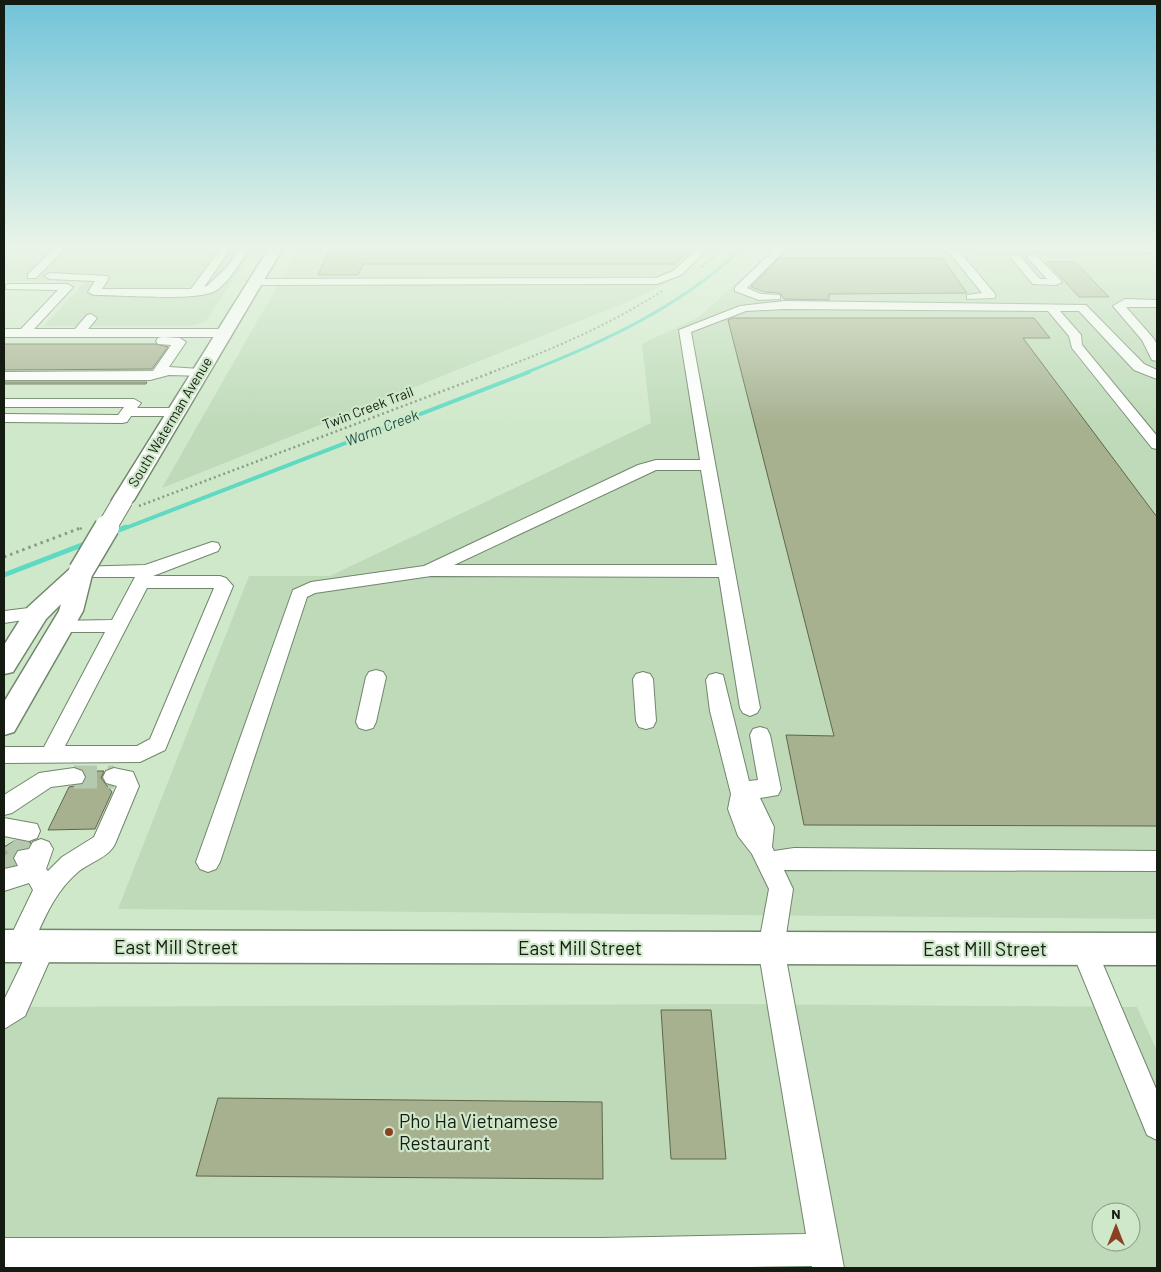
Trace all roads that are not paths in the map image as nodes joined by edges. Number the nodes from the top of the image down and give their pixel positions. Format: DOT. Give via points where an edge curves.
graph roads {
  1 [pos="47,307"];
  2 [pos="240,307"];
  3 [pos="751,307"];
  4 [pos="1052,307"];
  5 [pos="1082,307"];
  6 [pos="1120,307"];
  7 [pos="71,318"];
  8 [pos="91,318"];
  9 [pos="4,333"];
  10 [pos="24,333"];
  11 [pos="58,333"];
  12 [pos="78,333"];
  13 [pos="224,333"];
  14 [pos="4,341"];
  15 [pos="1157,357"];
  16 [pos="158,373"];
  17 [pos="200,373"];
  18 [pos="1157,375"];
  19 [pos="4,376"];
  20 [pos="4,403"];
  21 [pos="128,412"];
  22 [pos="176,412"];
  23 [pos="4,418"];
  24 [pos="1157,445"];
  25 [pos="708,465"];
  26 [pos="212,547"];
  27 [pos="726,570"];
  28 [pos="81,571"];
  29 [pos="428,571"];
  30 [pos="144,576"];
  31 [pos="36,613"];
  32 [pos="4,617"];
  33 [pos="62,626"];
  34 [pos="118,626"];
  35 [pos="4,665"];
  36 [pos="376,677"];
  37 [pos="643,679"];
  38 [pos="716,680"];
  39 [pos="4,692"];
  40 [pos="750,708"];
  41 [pos="366,722"];
  42 [pos="646,722"];
  43 [pos="4,724"];
  44 [pos="760,735"];
  45 [pos="4,755"];
  46 [pos="50,755"];
  47 [pos="74,777"];
  48 [pos="114,777"];
  49 [pos="741,792"];
  50 [pos="17,846"];
  51 [pos="764,854"];
  52 [pos="1157,861"];
  53 [pos="208,862"];
  54 [pos="22,946"];
  55 [pos="772,948"];
  56 [pos="1084,949"];
  57 [pos="1157,949"];
  58 [pos="4,1016"];
  59 [pos="1157,1124"];
  60 [pos="4,1254"];
  61 [pos="827,1259"];
  1 -- 10 [label="street"];
  2 -- 13 [label="main road, South Waterman Avenue"];
  3 -- 25 [label="street" via="685,330"];
  4 -- 24 [label="street" via="1076,335 1076,345"];
  5 -- 18 [label="street" via="1139,367"];
  6 -- 15 [label="street" via="1148,339"];
  7 -- 11 [label="street"];
  8 -- 12 [label="street"];
  9 -- 10 [label="street"];
  10 -- 11 [label="street"];
  11 -- 12 [label="street"];
  12 -- 13 [label="street"];
  13 -- 17 [label="main road, South Waterman Avenue"];
  14 -- 16 [label="street" via="180,342"];
  16 -- 17 [label="street"];
  16 -- 19 [label="street" via="150,376"];
  17 -- 22 [label="main road, South Waterman Avenue"];
  20 -- 21 [label="street" via="134,403"];
  21 -- 22 [label="street"];
  21 -- 23 [label="street" via="122,420"];
  22 -- 28 [label="main road, South Waterman Avenue, bridge" via="128,504"];
  25 -- 27 [label="street"];
  25 -- 29 [label="street" via="643,468"];
  26 -- 30 [label="street"];
  27 -- 29 [label="street"];
  27 -- 40 [label="street"];
  28 -- 30 [label="street"];
  28 -- 31 [label="main road, South Waterman Avenue"];
  28 -- 33 [label="main road, South Waterman Avenue" via="71,611"];
  29 -- 53 [label="street" via="311,588 299,594"];
  30 -- 34 [label="street"];
  30 -- 46 [label="street" via="220,582 224,586 158,744 140,754"];
  31 -- 32 [label="street"];
  31 -- 35 [label="main road, South Waterman Avenue"];
  31 -- 39 [label="main road" via="44,613 49,618"];
  33 -- 34 [label="street"];
  33 -- 43 [label="main road, South Waterman Avenue"];
  34 -- 46 [label="street"];
  36 -- 41 [label="street"];
  37 -- 42 [label="street"];
  38 -- 49 [label="street" via="720,711"];
  44 -- 49 [label="street" via="770,789"];
  45 -- 46 [label="street"];
  47 -- 50 [label="street" via="47,780"];
  48 -- 50 [label="street" via="125,778 128,786 103,844 70,864"];
  49 -- 51 [label="street" via="739,809 746,828"];
  50 -- 54 [label="street"];
  51 -- 52 [label="street" via="794,858"];
  51 -- 55 [label="street" via="780,889"];
  54 -- 55 [label="main road, East Mill Street"];
  54 -- 58 [label="street" via="16,1007"];
  55 -- 56 [label="main road, East Mill Street"];
  55 -- 61 [label="street"];
  56 -- 57 [label="main road, East Mill Street"];
  56 -- 59 [label="street"];
  60 -- 61 [label="street" via="602,1254"];
}
